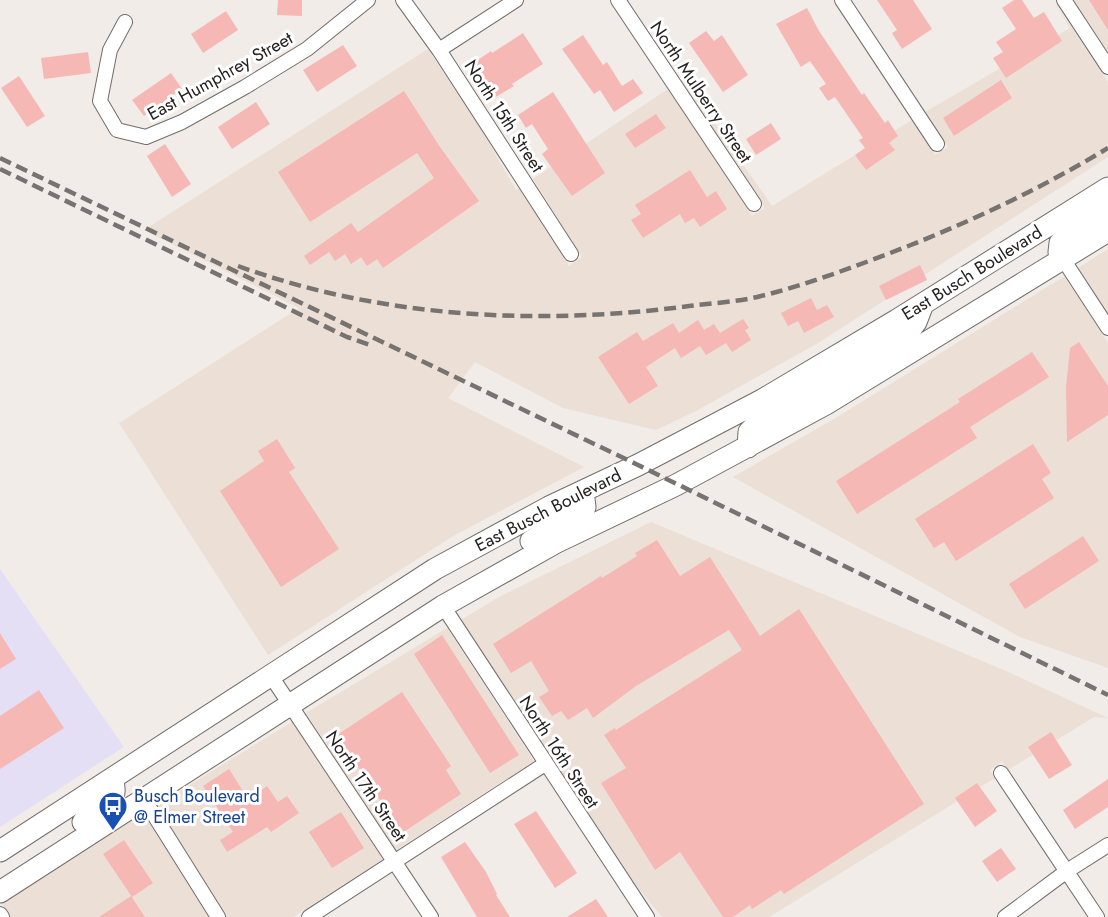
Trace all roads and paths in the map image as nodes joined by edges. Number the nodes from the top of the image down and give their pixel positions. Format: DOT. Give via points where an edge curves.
graph roads {
  1 [pos="368,0"];
  2 [pos="403,0"];
  3 [pos="516,0"];
  4 [pos="618,0"];
  5 [pos="842,0"];
  6 [pos="1064,0"];
  7 [pos="125,22"];
  8 [pos="439,50"];
  9 [pos="1108,67"];
  10 [pos="937,144"];
  11 [pos="1108,188"];
  12 [pos="754,204"];
  13 [pos="1108,210"];
  14 [pos="1108,231"];
  15 [pos="571,254"];
  16 [pos="1063,260"];
  17 [pos="923,304"];
  18 [pos="1108,328"];
  19 [pos="748,447"];
  20 [pos="583,490"];
  21 [pos="479,586"];
  22 [pos="443,606"];
  23 [pos="271,676"];
  24 [pos="290,704"];
  25 [pos="545,764"];
  26 [pos="1001,773"];
  27 [pos="112,779"];
  28 [pos="144,799"];
  29 [pos="1108,845"];
  30 [pos="0,851"];
  31 [pos="395,862"];
  32 [pos="1067,871"];
  33 [pos="0,886"];
  34 [pos="0,892"];
  35 [pos="218,917"];
  36 [pos="309,917"];
  37 [pos="431,917"];
  38 [pos="647,917"];
  39 [pos="1005,917"];
  40 [pos="1097,917"];
  1 -- 7 [label="street, East Humphrey Street" via="307,49 182,122 146,137 117,130 100,101 110,51"];
  2 -- 8 [label="street, North 15th Street"];
  3 -- 8 [label="street"];
  4 -- 12 [label="street, North Mulberry Street"];
  5 -- 10 [label="street"];
  6 -- 9 [label="street"];
  8 -- 15 [label="street, North 15th Street"];
  11 -- 17 [label="main road, East Busch Boulevard"];
  13 -- 16 [label="main road" via="1060,243"];
  14 -- 16 [label="main road, East Busch Boulevard"];
  16 -- 18 [label="street"];
  16 -- 19 [label="main road, East Busch Boulevard"];
  17 -- 19 [label="main road" via="907,334 762,420 749,432"];
  17 -- 20 [label="main road, East Busch Boulevard" via="731,417"];
  19 -- 21 [label="main road, East Busch Boulevard" via="555,543"];
  20 -- 21 [label="main road" via="583,511 488,567"];
  20 -- 23 [label="main road, East Busch Boulevard" via="435,569"];
  21 -- 22 [label="main road, East Busch Boulevard"];
  22 -- 24 [label="main road, East Busch Boulevard"];
  22 -- 25 [label="street, North 16th Street"];
  23 -- 24 [label="street, North 17th Street"];
  23 -- 27 [label="main road, East Busch Boulevard"];
  24 -- 28 [label="main road, East Busch Boulevard"];
  24 -- 31 [label="street, North 17th Street"];
  25 -- 31 [label="street"];
  25 -- 38 [label="street, North 16th Street"];
  26 -- 32 [label="street"];
  27 -- 30 [label="main road, East Busch Boulevard"];
  27 -- 33 [label="main road" via="116,790 106,807 28,857"];
  28 -- 34 [label="main road, East Busch Boulevard"];
  28 -- 35 [label="street"];
  29 -- 32 [label="street"];
  31 -- 36 [label="street"];
  31 -- 37 [label="street, North 17th Street"];
  32 -- 39 [label="street"];
  32 -- 40 [label="street"];
}
